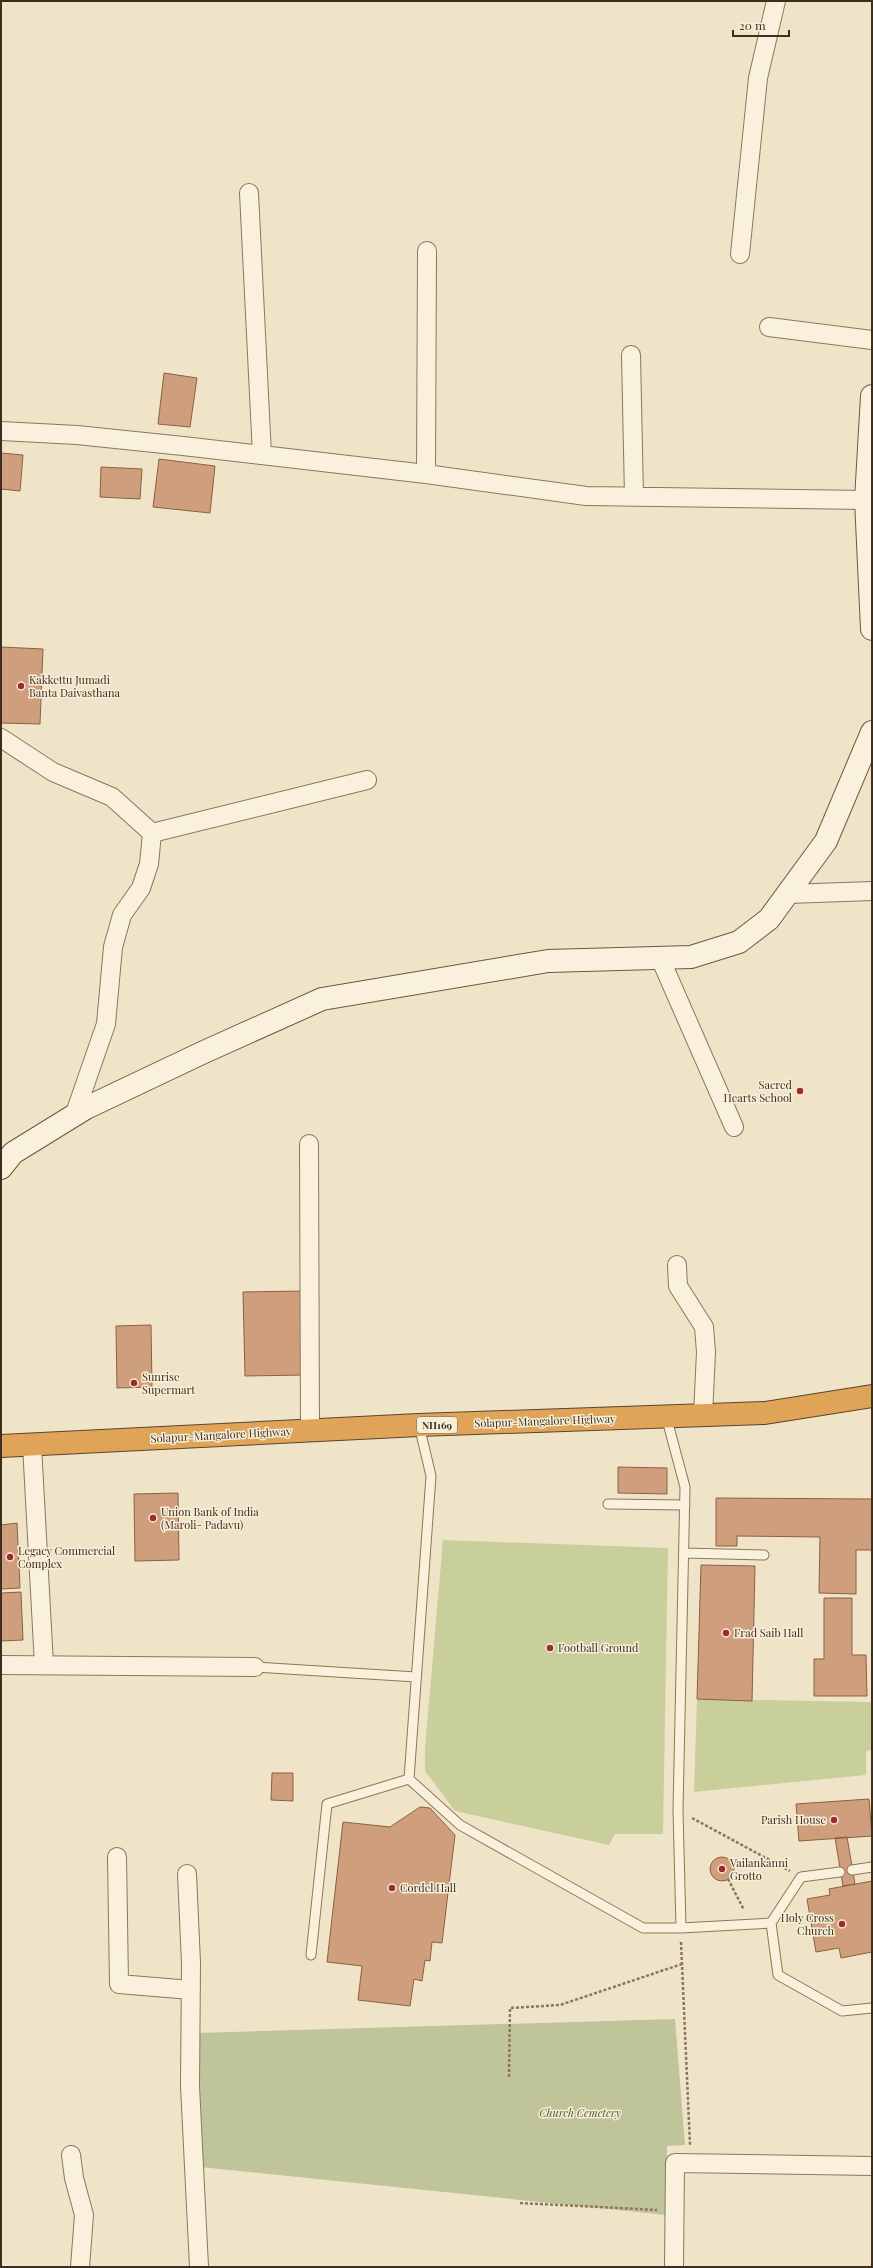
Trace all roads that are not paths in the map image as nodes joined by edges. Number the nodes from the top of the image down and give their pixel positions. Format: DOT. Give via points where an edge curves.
graph roads {
  1 [pos="776,1"];
  2 [pos="248,193"];
  3 [pos="427,251"];
  4 [pos="740,254"];
  5 [pos="769,327"];
  6 [pos="872,340"];
  7 [pos="631,355"];
  8 [pos="872,396"];
  9 [pos="1,431"];
  10 [pos="262,455"];
  11 [pos="426,474"];
  12 [pos="634,497"];
  13 [pos="866,500"];
  14 [pos="871,622"];
  15 [pos="872,732"];
  16 [pos="1,738"];
  17 [pos="368,780"];
  18 [pos="152,833"];
  19 [pos="872,891"];
  20 [pos="788,894"];
  21 [pos="660,958"];
  22 [pos="74,1116"];
  23 [pos="734,1127"];
  24 [pos="309,1144"];
  25 [pos="1,1168"];
  26 [pos="677,1265"];
  27 [pos="872,1396"];
  28 [pos="703,1415"];
  29 [pos="666,1416"];
  30 [pos="419,1425"];
  31 [pos="310,1431"];
  32 [pos="32,1445"];
  33 [pos="1,1446"];
  34 [pos="608,1504"];
  35 [pos="685,1505"];
  36 [pos="684,1553"];
  37 [pos="764,1555"];
  38 [pos="1,1664"];
  39 [pos="44,1665"];
  40 [pos="255,1667"];
  41 [pos="416,1677"];
  42 [pos="409,1779"];
  43 [pos="117,1857"];
  44 [pos="872,1867"];
  45 [pos="852,1870"];
  46 [pos="840,1872"];
  47 [pos="187,1874"];
  48 [pos="771,1923"];
  49 [pos="681,1928"];
  50 [pos="311,1955"];
  51 [pos="191,1990"];
  52 [pos="872,2008"];
  53 [pos="72,2156"];
  54 [pos="872,2166"];
  55 [pos="80,2267"];
  56 [pos="199,2267"];
  57 [pos="674,2267"];
  1 -- 4 [label="street" via="758,78"];
  2 -- 10 [label="street"];
  3 -- 11 [label="street"];
  5 -- 6 [label="street"];
  7 -- 12 [label="street"];
  8 -- 13 [label="street"];
  9 -- 10 [label="street" via="85,436"];
  10 -- 11 [label="street"];
  11 -- 12 [label="street" via="586,496"];
  12 -- 13 [label="street"];
  13 -- 14 [label="street"];
  15 -- 20 [label="street" via="826,841"];
  16 -- 18 [label="street" via="53,772 112,797"];
  17 -- 18 [label="street"];
  18 -- 22 [label="street" via="149,864 141,888 122,915 114,947 106,1024"];
  19 -- 20 [label="street"];
  20 -- 21 [label="street" via="770,919 739,942 691,957"];
  21 -- 22 [label="street" via="548,961 322,999 204,1052"];
  21 -- 23 [label="street"];
  22 -- 25 [label="street" via="13,1153"];
  24 -- 31 [label="street"];
  26 -- 28 [label="street" via="678,1286 704,1327 706,1352"];
  27 -- 28 [label="highway, Solapur-Mangalore Highway / NH169" via="765,1413"];
  28 -- 29 [label="highway, Solapur-Mangalore Highway / NH169"];
  29 -- 30 [label="highway, Solapur-Mangalore Highway / NH169"];
  29 -- 35 [label="lane" via="685,1487"];
  30 -- 31 [label="highway, Solapur-Mangalore Highway / NH169"];
  30 -- 41 [label="lane" via="431,1476"];
  31 -- 32 [label="highway, Solapur-Mangalore Highway / NH169"];
  32 -- 33 [label="highway, Solapur-Mangalore Highway / NH169"];
  32 -- 39 [label="street"];
  34 -- 35 [label="lane"];
  35 -- 36 [label="lane"];
  36 -- 37 [label="lane"];
  36 -- 49 [label="lane" via="678,1810"];
  38 -- 39 [label="street"];
  39 -- 40 [label="street"];
  40 -- 41 [label="lane"];
  41 -- 42 [label="lane"];
  42 -- 49 [label="lane" via="460,1825 643,1928"];
  42 -- 50 [label="lane" via="327,1804"];
  43 -- 51 [label="street" via="119,1984"];
  44 -- 45 [label="lane"];
  46 -- 48 [label="lane" via="801,1877"];
  47 -- 51 [label="street"];
  48 -- 49 [label="lane"];
  48 -- 52 [label="lane" via="778,1975 842,2011"];
  51 -- 56 [label="street" via="190,2086"];
  53 -- 55 [label="street" via="74,2178 84,2215"];
  54 -- 57 [label="street" via="675,2163"];
}
